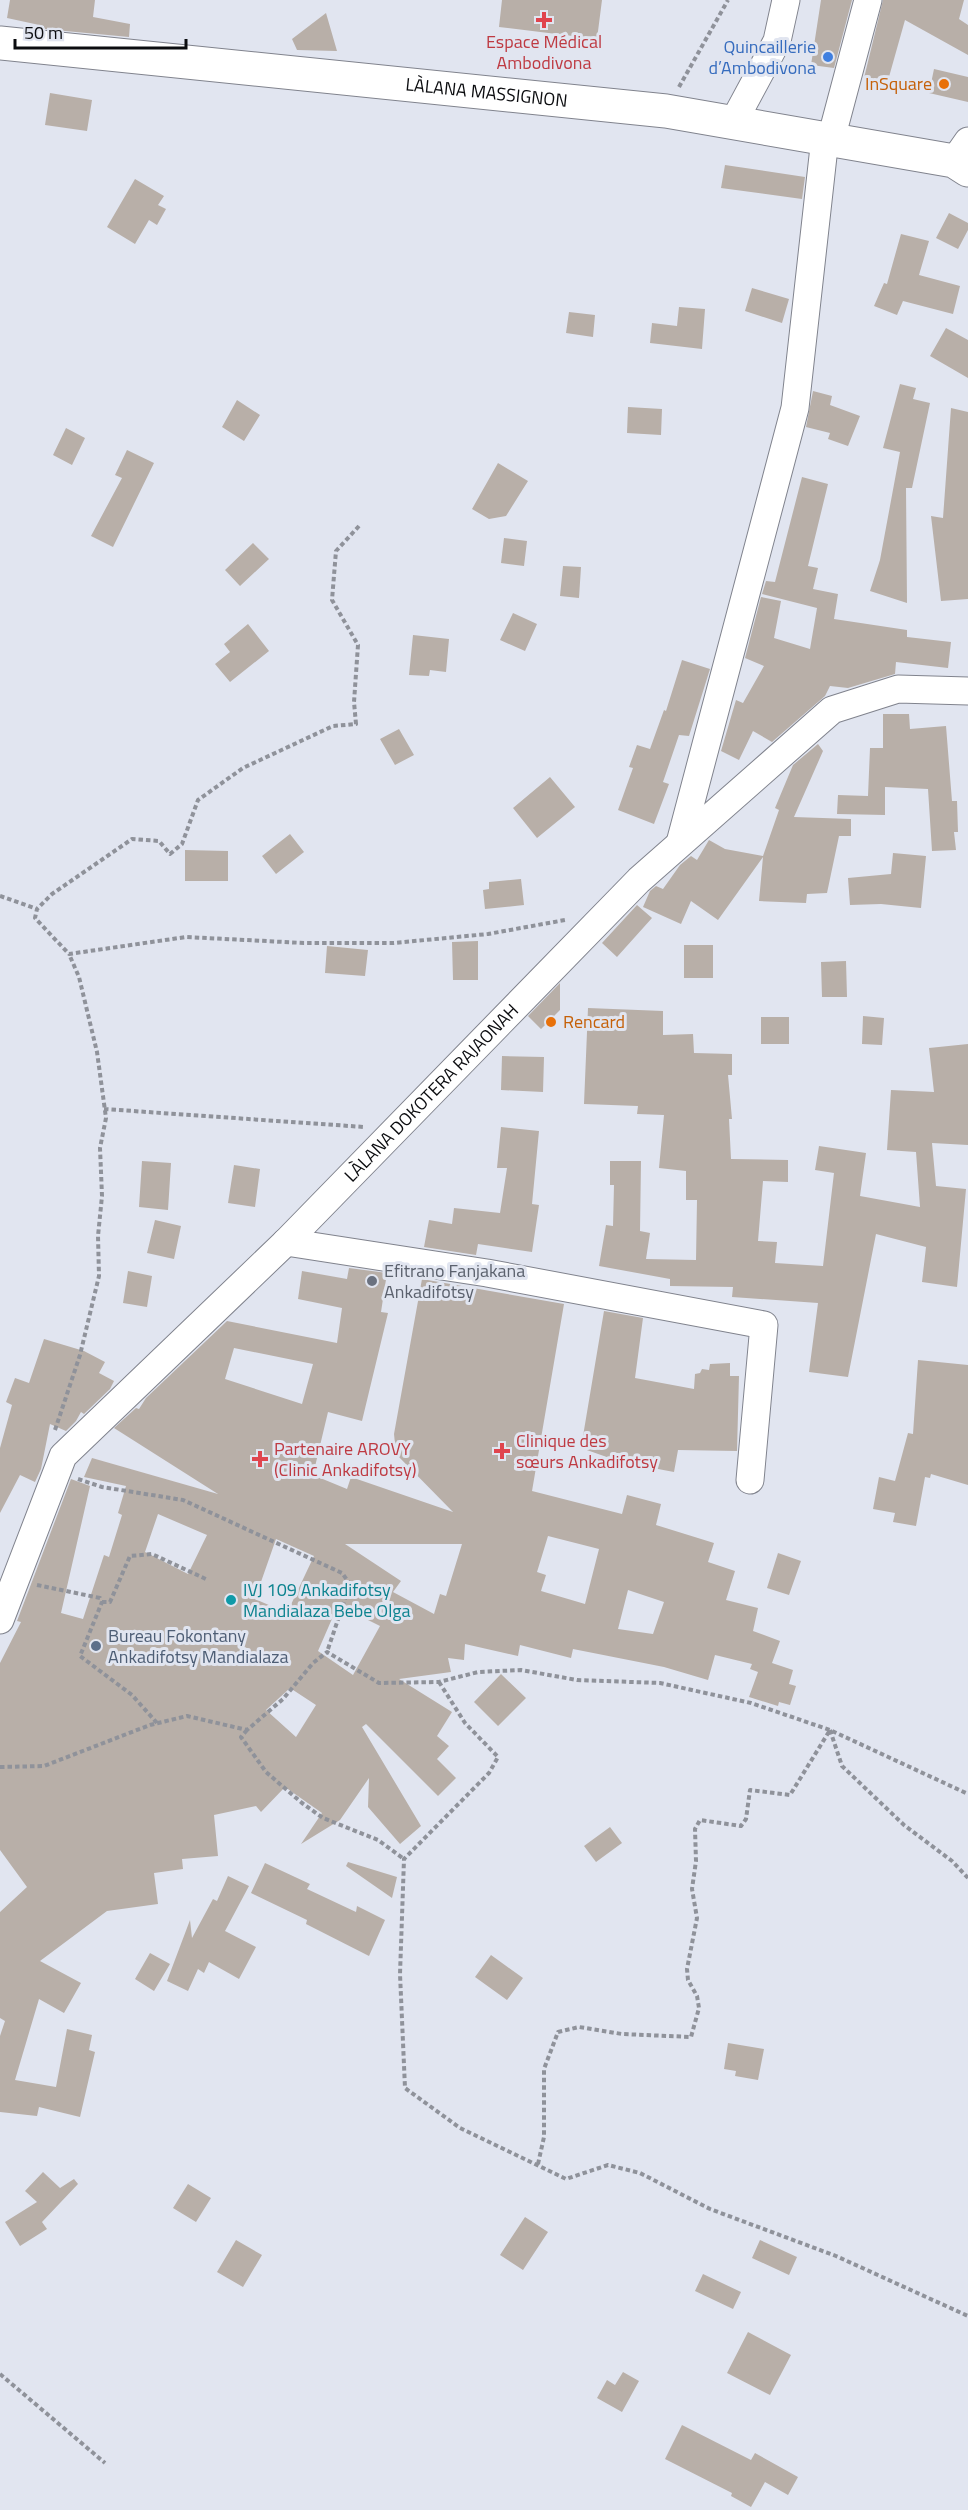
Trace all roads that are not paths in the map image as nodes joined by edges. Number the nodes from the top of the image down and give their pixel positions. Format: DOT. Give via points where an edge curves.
graph roads {
  1 [pos="786,0"];
  2 [pos="868,0"];
  3 [pos="0,43"];
  4 [pos="734,121"];
  5 [pos="828,138"];
  6 [pos="963,158"];
  7 [pos="968,691"];
  8 [pos="680,843"];
  9 [pos="286,1242"];
  10 [pos="750,1480"];
  11 [pos="0,1620"];
  1 -- 4 [label="street" via="777,41"];
  2 -- 5 [label="street"];
  3 -- 4 [label="main road, LÀLANA MASSIGNON"];
  4 -- 5 [label="main road, LÀLANA MASSIGNON"];
  5 -- 6 [label="main road, LÀLANA MASSIGNON"];
  5 -- 8 [label="street" via="795,408"];
  7 -- 8 [label="street, LÀLANA DOKOTERA RAJAONAH" via="898,689 832,710"];
  8 -- 9 [label="street, LÀLANA DOKOTERA RAJAONAH" via="639,880"];
  9 -- 10 [label="street" via="487,1273 764,1325"];
  9 -- 11 [label="street, LÀLANA DOKOTERA RAJAONAH" via="60,1464"];
}
